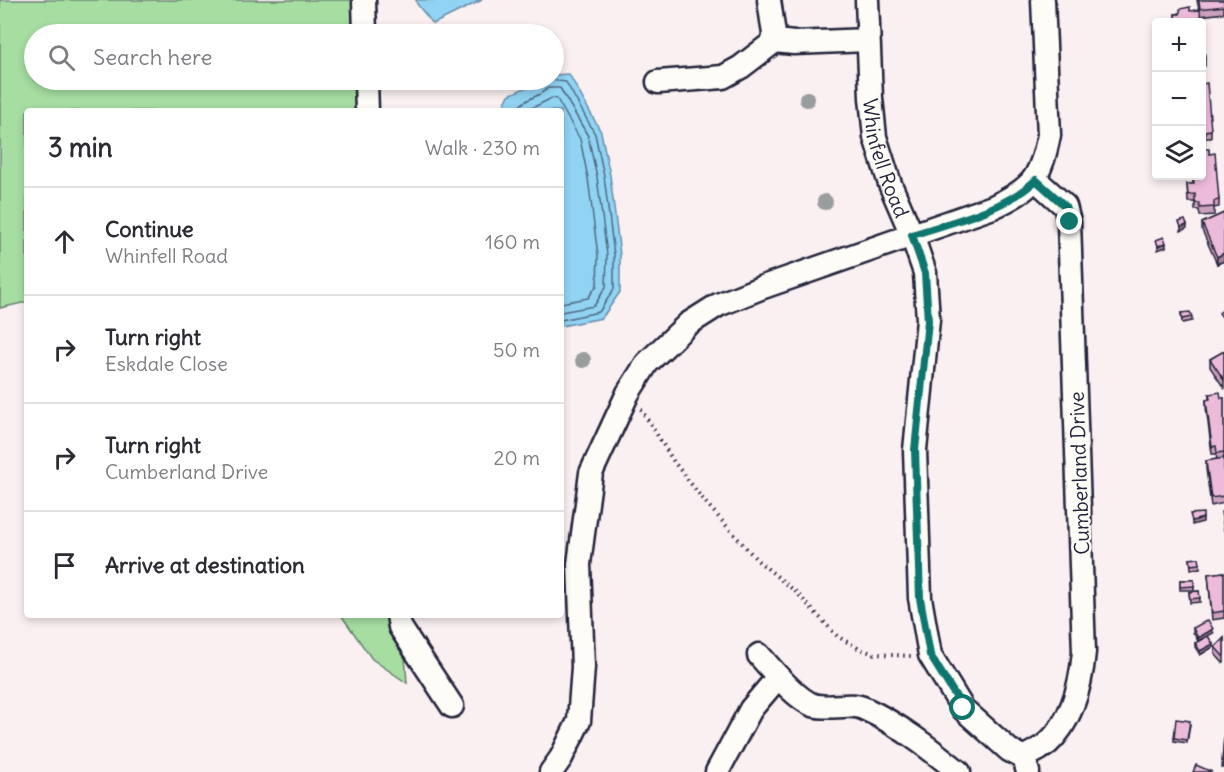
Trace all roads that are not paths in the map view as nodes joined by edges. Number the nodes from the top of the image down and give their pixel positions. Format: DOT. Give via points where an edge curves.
graph roads {
  1 [pos="364,0"];
  2 [pos="769,0"];
  3 [pos="867,0"];
  4 [pos="1043,0"];
  5 [pos="365,24"];
  6 [pos="868,40"];
  7 [pos="775,41"];
  8 [pos="658,82"];
  9 [pos="366,90"];
  10 [pos="367,108"];
  11 [pos="1036,180"];
  12 [pos="912,235"];
  13 [pos="398,618"];
  14 [pos="759,655"];
  15 [pos="778,677"];
  16 [pos="452,706"];
  17 [pos="1026,765"];
  18 [pos="551,772"];
  19 [pos="717,772"];
  20 [pos="959,772"];
  1 -- 5 [label="street"];
  2 -- 7 [label="street"];
  3 -- 6 [label="street, Whinfell Road"];
  4 -- 11 [label="street" via="1049,135"];
  6 -- 7 [label="street"];
  6 -- 12 [label="street, Whinfell Road" via="875,137"];
  7 -- 8 [label="street" via="723,77"];
  9 -- 10 [label="street"];
  11 -- 12 [label="street" via="993,207"];
  11 -- 17 [label="street, Cumberland Drive" via="1065,206 1070,222 1084,652 1081,681 1072,706 1048,743"];
  12 -- 17 [label="street, Whinfell Road" via="925,273 928,321 915,450 920,598 930,655 963,708"];
  12 -- 18 [label="street" via="718,305 688,324 647,363 627,393 591,473 579,564 583,667 579,721"];
  13 -- 16 [label="street" via="400,627"];
  14 -- 15 [label="street"];
  15 -- 19 [label="street" via="751,709"];
  15 -- 20 [label="street" via="813,705 860,707 885,719"];
}
